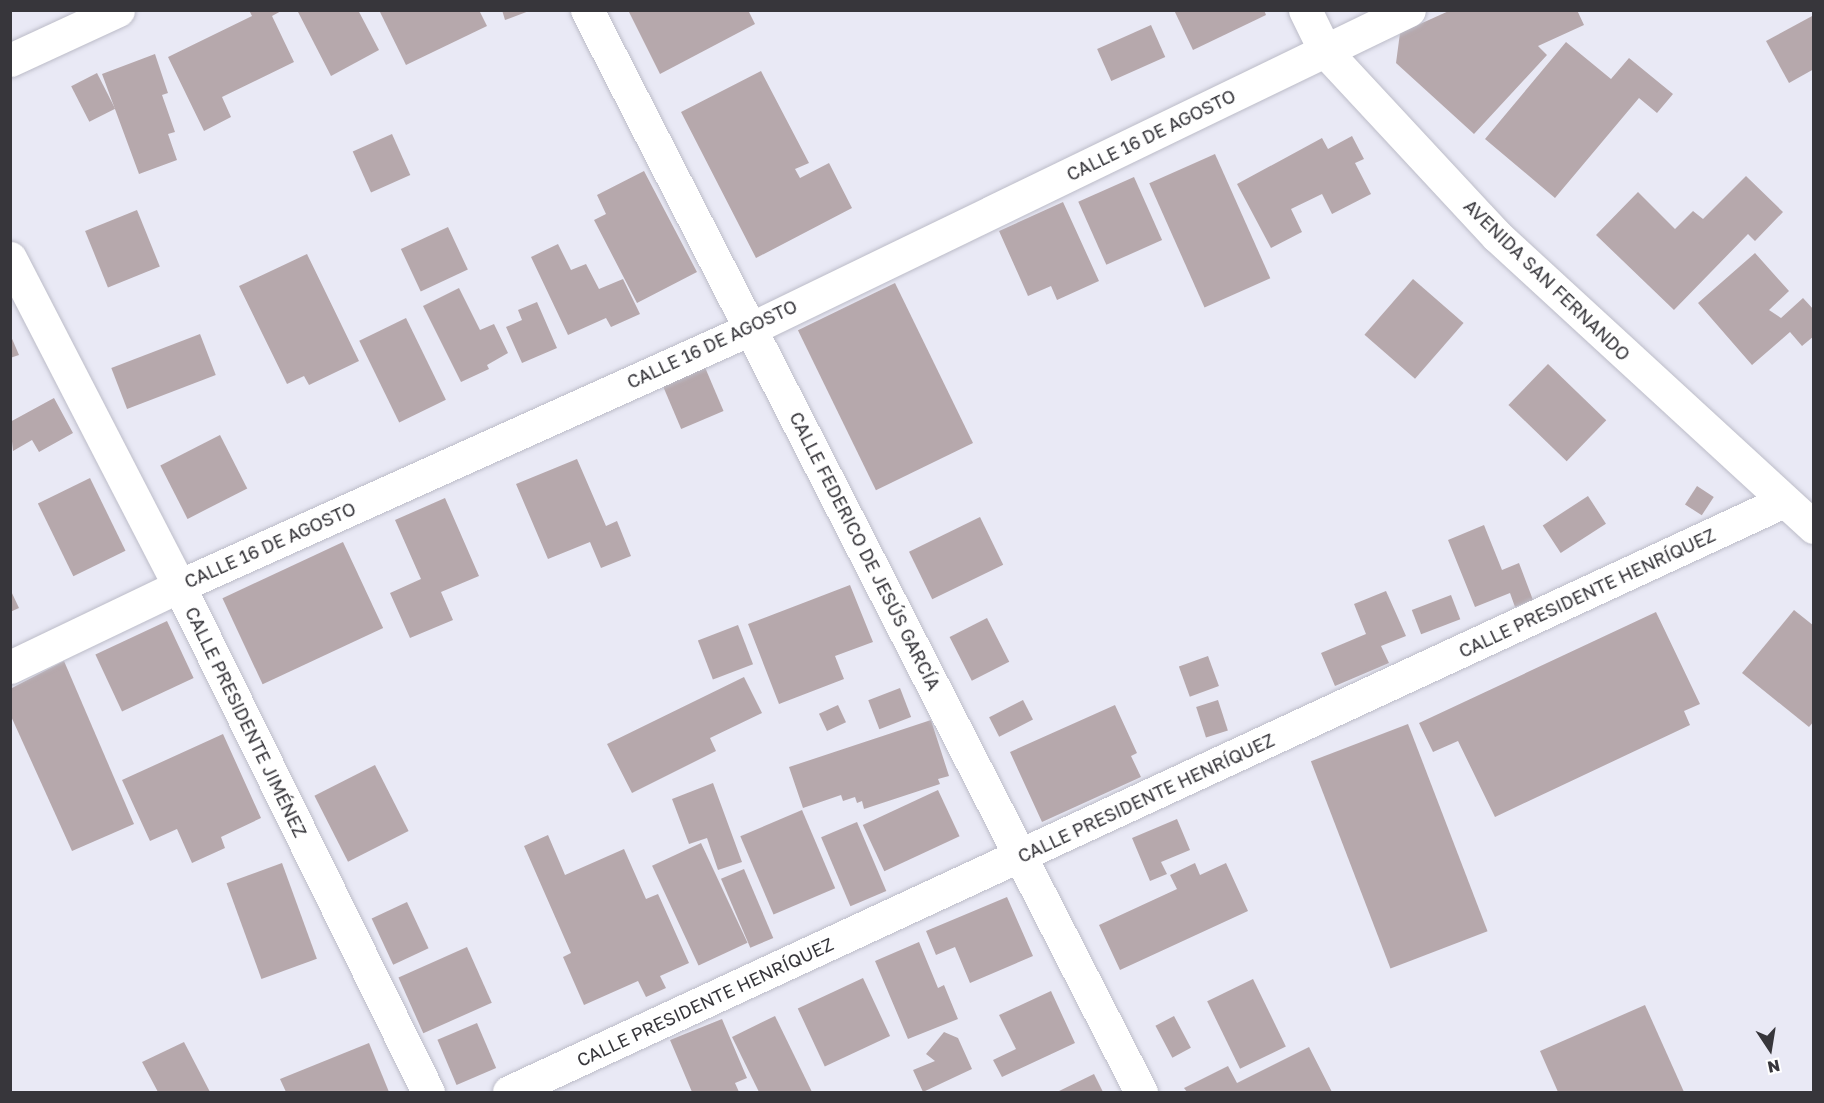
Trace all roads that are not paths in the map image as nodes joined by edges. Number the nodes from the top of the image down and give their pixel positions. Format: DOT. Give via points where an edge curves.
graph roads {
  1 [pos="118,10"];
  2 [pos="587,10"];
  3 [pos="1305,10"];
  4 [pos="1409,10"];
  5 [pos="1325,51"];
  6 [pos="10,60"];
  7 [pos="10,258"];
  8 [pos="750,329"];
  9 [pos="1782,502"];
  10 [pos="1814,527"];
  11 [pos="179,586"];
  12 [pos="10,667"];
  13 [pos="1022,856"];
  14 [pos="428,1092"];
  15 [pos="509,1092"];
  16 [pos="1141,1092"];
  1 -- 6 [label="street"];
  2 -- 8 [label="street, CALLE FEDERICO DE JESÚS GARCÍA"];
  3 -- 5 [label="street, AVENIDA SAN FERNANDO"];
  4 -- 5 [label="street, CALLE 16 DE AGOSTO"];
  5 -- 8 [label="street, CALLE 16 DE AGOSTO"];
  5 -- 9 [label="street, AVENIDA SAN FERNANDO" via="1497,236"];
  7 -- 11 [label="street, CALLE PRESIDENTE JIMÉNEZ"];
  8 -- 11 [label="street, CALLE 16 DE AGOSTO"];
  8 -- 13 [label="street, CALLE FEDERICO DE JESÚS GARCÍA"];
  9 -- 10 [label="street, AVENIDA SAN FERNANDO"];
  9 -- 13 [label="street, CALLE PRESIDENTE HENRÍQUEZ"];
  11 -- 12 [label="street, CALLE 16 DE AGOSTO"];
  11 -- 14 [label="street, CALLE PRESIDENTE JIMÉNEZ"];
  13 -- 15 [label="street, CALLE PRESIDENTE HENRÍQUEZ"];
  13 -- 16 [label="street, CALLE FEDERICO DE JESÚS GARCÍA"];
}
